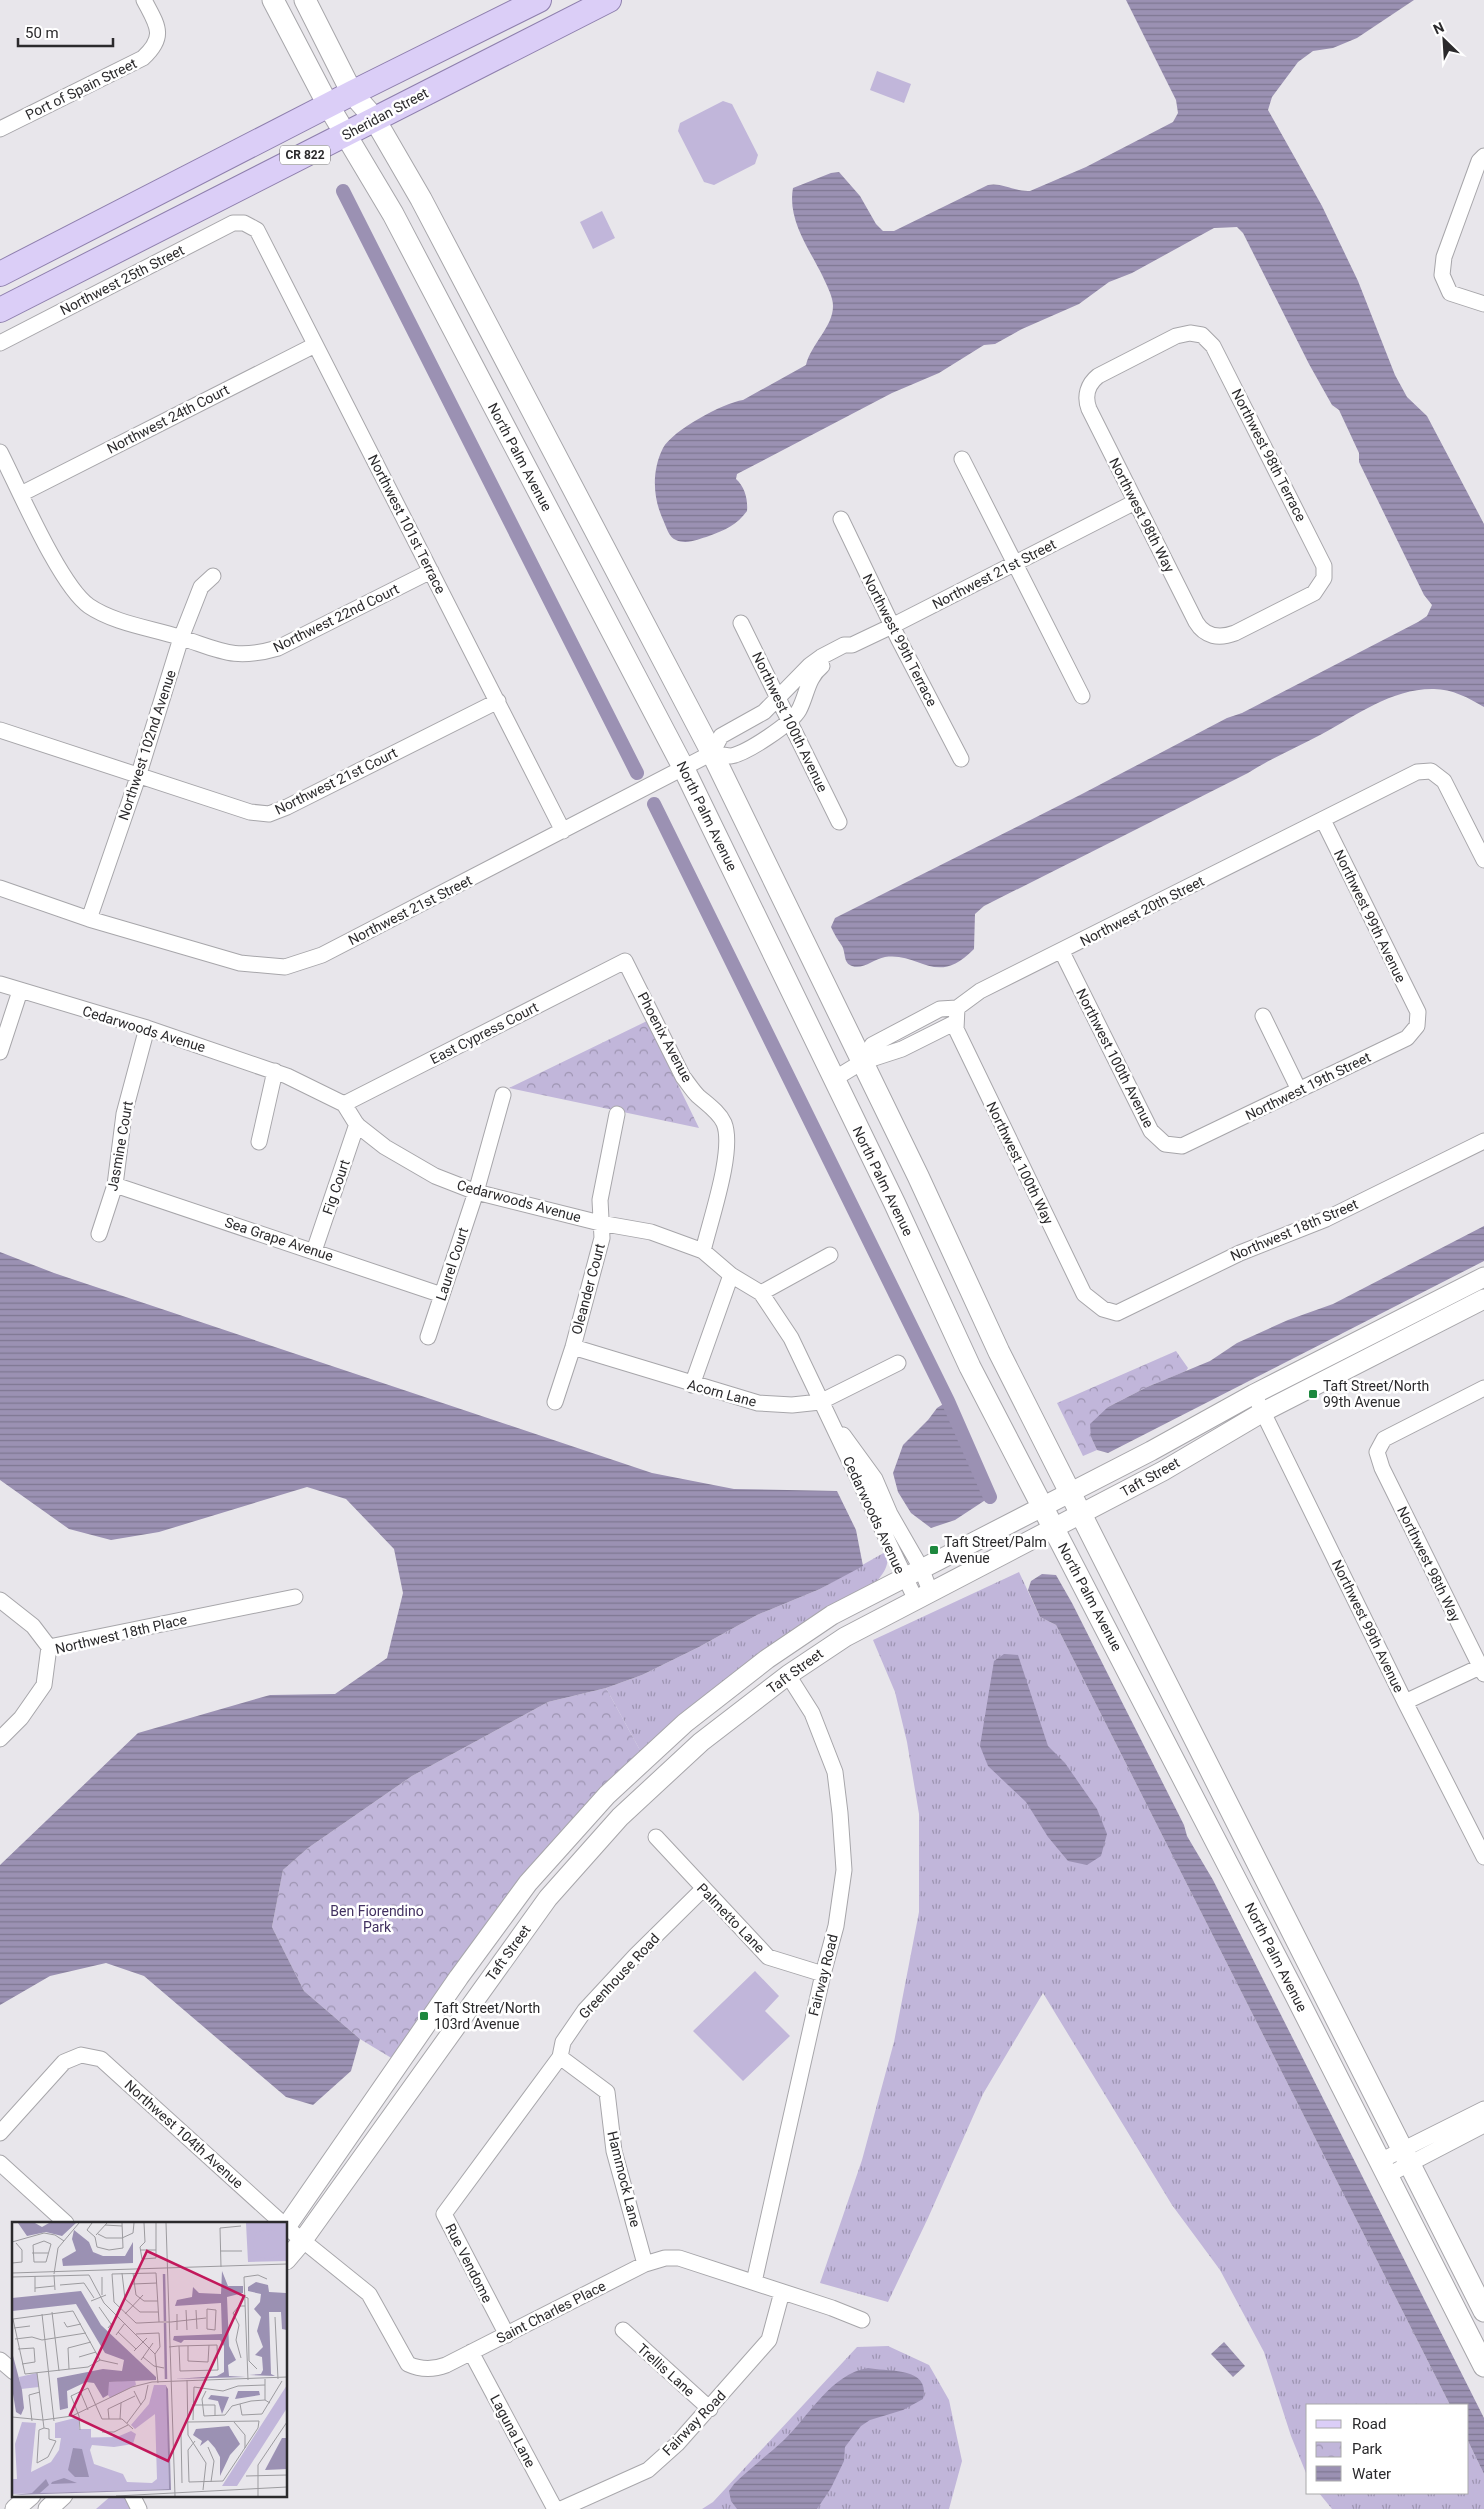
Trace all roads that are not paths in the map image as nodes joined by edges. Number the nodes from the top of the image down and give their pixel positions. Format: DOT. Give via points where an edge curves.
graph roads {
  1 [pos="144,0"];
  2 [pos="273,0"];
  3 [pos="304,0"];
  4 [pos="539,0"];
  5 [pos="609,0"];
  6 [pos="352,93"];
  7 [pos="328,105"];
  8 [pos="374,118"];
  9 [pos="0,129"];
  10 [pos="345,135"];
  11 [pos="1484,156"];
  12 [pos="244,223"];
  13 [pos="0,274"];
  14 [pos="1484,304"];
  15 [pos="0,310"];
  16 [pos="0,343"];
  17 [pos="315,344"];
  18 [pos="1088,389"];
  19 [pos="0,452"];
  20 [pos="962,459"];
  21 [pos="21,494"];
  22 [pos="1135,502"];
  23 [pos="841,519"];
  24 [pos="1014,563"];
  25 [pos="430,571"];
  26 [pos="213,576"];
  27 [pos="741,623"];
  28 [pos="892,626"];
  29 [pos="1211,636"];
  30 [pos="181,638"];
  31 [pos="852,645"];
  32 [pos="1082,696"];
  33 [pos="778,700"];
  34 [pos="498,701"];
  35 [pos="760,715"];
  36 [pos="790,723"];
  37 [pos="0,730"];
  38 [pos="770,736"];
  39 [pos="712,753"];
  40 [pos="961,759"];
  41 [pos="683,768"];
  42 [pos="138,776"];
  43 [pos="1323,820"];
  44 [pos="838,822"];
  45 [pos="563,832"];
  46 [pos="1484,860"];
  47 [pos="0,888"];
  48 [pos="89,919"];
  49 [pos="1062,952"];
  50 [pos="625,961"];
  51 [pos="0,984"];
  52 [pos="20,991"];
  53 [pos="1418,1012"];
  54 [pos="1263,1016"];
  55 [pos="957,1021"];
  56 [pos="147,1028"];
  57 [pos="0,1052"];
  58 [pos="862,1062"];
  59 [pos="275,1072"];
  60 [pos="834,1079"];
  61 [pos="1299,1090"];
  62 [pos="503,1095"];
  63 [pos="344,1104"];
  64 [pos="617,1114"];
  65 [pos="357,1124"];
  66 [pos="1484,1140"];
  67 [pos="259,1142"];
  68 [pos="1182,1146"];
  69 [pos="115,1185"];
  70 [pos="476,1192"];
  71 [pos="600,1223"];
  72 [pos="99,1234"];
  73 [pos="314,1251"];
  74 [pos="703,1251"];
  75 [pos="830,1255"];
  76 [pos="731,1275"];
  77 [pos="1484,1277"];
  78 [pos="761,1293"];
  79 [pos="442,1295"];
  80 [pos="1484,1299"];
  81 [pos="1103,1309"];
  82 [pos="428,1337"];
  83 [pos="573,1347"];
  84 [pos="898,1363"];
  85 [pos="692,1385"];
  86 [pos="1484,1388"];
  87 [pos="1254,1394"];
  88 [pos="555,1402"];
  89 [pos="820,1402"];
  90 [pos="1263,1412"];
  91 [pos="834,1432"];
  92 [pos="1070,1492"];
  93 [pos="1042,1506"];
  94 [pos="1081,1514"];
  95 [pos="1053,1529"];
  96 [pos="921,1568"];
  97 [pos="904,1577"];
  98 [pos="923,1595"];
  99 [pos="295,1597"];
  100 [pos="0,1600"];
  101 [pos="49,1647"];
  102 [pos="1483,1669"];
  103 [pos="788,1675"];
  104 [pos="1405,1702"];
  105 [pos="0,1739"];
  106 [pos="656,1837"];
  107 [pos="1484,1857"];
  108 [pos="703,1889"];
  109 [pos="1299,1946"];
  110 [pos="1276,1957"];
  111 [pos="823,1974"];
  112 [pos="560,2057"];
  113 [pos="1484,2109"];
  114 [pos="1484,2125"];
  115 [pos="0,2133"];
  116 [pos="1406,2156"];
  117 [pos="0,2163"];
  118 [pos="476,2168"];
  119 [pos="1384,2168"];
  120 [pos="65,2222"];
  121 [pos="281,2222"];
  122 [pos="291,2231"];
  123 [pos="288,2248"];
  124 [pos="646,2264"];
  125 [pos="754,2282"];
  126 [pos="782,2292"];
  127 [pos="1484,2311"];
  128 [pos="862,2320"];
  129 [pos="623,2330"];
  130 [pos="507,2335"];
  131 [pos="472,2352"];
  132 [pos="0,2360"];
  133 [pos="1484,2366"];
  134 [pos="12,2370"];
  135 [pos="710,2409"];
  136 [pos="62,2496"];
  137 [pos="132,2496"];
  138 [pos="48,2509"];
  139 [pos="139,2509"];
  140 [pos="555,2509"];
  141 [pos="562,2509"];
  1 -- 9 [label="street, Port of Spain Street" via="157,26 157,42 143,58"];
  2 -- 7 [label="main road, North Palm Avenue"];
  3 -- 6 [label="main road, North Palm Avenue"];
  4 -- 6 [label="main road, CR 822"];
  5 -- 8 [label="main road, Sheridan Street / CR 822"];
  6 -- 7 [label="main road, CR 822"];
  6 -- 8 [label="main road, North Palm Avenue"];
  7 -- 10 [label="main road, North Palm Avenue"];
  7 -- 13 [label="main road, CR 822"];
  8 -- 10 [label="main road, Sheridan Street / CR 822"];
  8 -- 39 [label="main road, North Palm Avenue" via="421,199"];
  10 -- 15 [label="main road, Sheridan Street / CR 822"];
  10 -- 41 [label="main road, North Palm Avenue" via="398,223"];
  11 -- 14 [label="street" via="1479,161 1444,257 1442,275 1450,293"];
  12 -- 16 [label="street, Northwest 25th Street" via="233,222"];
  12 -- 17 [label="street, Northwest 101st Terrace" via="257,230"];
  17 -- 21 [label="street, Northwest 24th Court"];
  17 -- 25 [label="street, Northwest 101st Terrace"];
  18 -- 22 [label="street, Northwest 98th Way" via="1089,409"];
  18 -- 29 [label="street, Northwest 98th Terrace" via="1098,376 1176,336 1198,334 1214,346 1322,559 1325,572 1322,583 1309,596 1235,633"];
  19 -- 21 [label="street, Northwest 22nd Court"];
  20 -- 24 [label="street"];
  21 -- 30 [label="street, Northwest 22nd Court" via="67,582 88,605"];
  22 -- 24 [label="street, Northwest 21st Street"];
  22 -- 29 [label="street, Northwest 98th Way" via="1198,625"];
  23 -- 28 [label="street, Northwest 99th Terrace"];
  24 -- 28 [label="street, Northwest 21st Street"];
  24 -- 32 [label="street"];
  25 -- 30 [label="street, Northwest 22nd Court" via="278,648 257,654 220,652"];
  25 -- 34 [label="street, Northwest 101st Terrace"];
  26 -- 30 [label="street, Northwest 102nd Avenue" via="201,587"];
  27 -- 33 [label="street, Northwest 100th Avenue"];
  28 -- 31 [label="street, Northwest 21st Street"];
  28 -- 40 [label="street, Northwest 99th Terrace"];
  30 -- 42 [label="street, Northwest 102nd Avenue"];
  31 -- 33 [label="street, Northwest 21st Street" via="844,644 820,657"];
  31 -- 36 [label="street, Northwest 21st Street" via="847,652 816,671"];
  33 -- 35 [label="street, Northwest 21st Street"];
  33 -- 36 [label="street, Northwest 100th Avenue"];
  34 -- 42 [label="street, Northwest 21st Court" via="287,808 269,814 250,812"];
  34 -- 45 [label="street, Northwest 101st Terrace"];
  35 -- 38 [label="street"];
  35 -- 39 [label="street, Northwest 21st Street" via="721,736"];
  36 -- 38 [label="street, Northwest 21st Street"];
  36 -- 44 [label="street, Northwest 100th Avenue"];
  37 -- 42 [label="street, Northwest 21st Court"];
  38 -- 39 [label="street, Northwest 21st Street" via="732,756"];
  39 -- 41 [label="street, Northwest 21st Street"];
  39 -- 58 [label="main road, North Palm Avenue"];
  41 -- 45 [label="street, Northwest 21st Street"];
  41 -- 60 [label="main road, North Palm Avenue"];
  42 -- 48 [label="street, Northwest 102nd Avenue"];
  43 -- 46 [label="street, Northwest 20th Street" via="1417,772 1431,771 1444,781"];
  43 -- 49 [label="street, Northwest 20th Street"];
  43 -- 53 [label="street, Northwest 99th Avenue"];
  45 -- 48 [label="street, Northwest 21st Street" via="322,955 285,967 240,963"];
  47 -- 48 [label="street, Northwest 21st Street"];
  49 -- 55 [label="street, Northwest 20th Street" via="980,991"];
  49 -- 68 [label="street, Northwest 100th Avenue" via="1151,1132 1165,1144"];
  50 -- 63 [label="street, East Cypress Court"];
  50 -- 74 [label="street, Phoenix Avenue" via="683,1078 723,1122 728,1137"];
  51 -- 52 [label="street, Cedarwoods Avenue"];
  52 -- 56 [label="street, Cedarwoods Avenue"];
  52 -- 57 [label="street"];
  53 -- 61 [label="street, Northwest 19th Street" via="1417,1026 1407,1038"];
  54 -- 61 [label="street"];
  55 -- 58 [label="street, Northwest 20th Street" via="906,1053 898,1051"];
  55 -- 58 [label="street, Northwest 20th Street" via="940,1009 872,1045"];
  55 -- 81 [label="street, Northwest 100th Way" via="1084,1294"];
  56 -- 59 [label="street, Cedarwoods Avenue"];
  56 -- 69 [label="street, Jasmine Court" via="124,1114"];
  58 -- 60 [label="street, Northwest 20th Street"];
  58 -- 92 [label="main road, North Palm Avenue" via="999,1352"];
  59 -- 63 [label="street, Cedarwoods Avenue"];
  59 -- 67 [label="street"];
  60 -- 93 [label="main road, North Palm Avenue" via="970,1367"];
  61 -- 68 [label="street, Northwest 19th Street"];
  62 -- 70 [label="street, Laurel Court"];
  63 -- 65 [label="street, Cedarwoods Avenue"];
  64 -- 71 [label="street, Oleander Court" via="600,1200"];
  65 -- 70 [label="street, Cedarwoods Avenue" via="413,1164"];
  65 -- 73 [label="street, Fig Court"];
  66 -- 81 [label="street, Northwest 18th Street" via="1326,1219 1240,1253 1117,1313"];
  69 -- 72 [label="street, Jasmine Court"];
  69 -- 73 [label="street, Sea Grape Avenue"];
  70 -- 71 [label="street, Cedarwoods Avenue"];
  70 -- 79 [label="street, Laurel Court"];
  71 -- 74 [label="street, Cedarwoods Avenue" via="651,1232"];
  71 -- 83 [label="street, Oleander Court" via="602,1238"];
  73 -- 79 [label="street, Sea Grape Avenue"];
  74 -- 76 [label="street, Cedarwoods Avenue"];
  75 -- 78 [label="street"];
  76 -- 78 [label="street, Cedarwoods Avenue"];
  76 -- 85 [label="street"];
  77 -- 87 [label="street, Taft Street"];
  78 -- 89 [label="street, Cedarwoods Avenue" via="791,1338"];
  79 -- 82 [label="street, Laurel Court"];
  80 -- 90 [label="street, Taft Street"];
  83 -- 85 [label="street, Acorn Lane"];
  83 -- 88 [label="street, Oleander Court"];
  84 -- 89 [label="street, Acorn Lane"];
  85 -- 89 [label="street, Acorn Lane" via="758,1403"];
  86 -- 102 [label="street, Northwest 98th Way" via="1384,1438 1377,1452 1382,1468"];
  87 -- 90 [label="street, Northwest 99th Avenue"];
  87 -- 92 [label="street, Taft Street"];
  89 -- 91 [label="street, Cedarwoods Avenue"];
  90 -- 94 [label="street, Taft Street" via="1163,1471"];
  90 -- 104 [label="street, Northwest 99th Avenue"];
  91 -- 96 [label="street, Cedarwoods Avenue" via="845,1436 875,1479 890,1514"];
  91 -- 97 [label="street, Cedarwoods Avenue"];
  92 -- 93 [label="street, Taft Street"];
  92 -- 94 [label="main road, North Palm Avenue"];
  93 -- 95 [label="main road, North Palm Avenue"];
  93 -- 96 [label="street, Taft Street"];
  94 -- 95 [label="street, Taft Street"];
  94 -- 109 [label="main road, North Palm Avenue"];
  95 -- 98 [label="street, Taft Street"];
  95 -- 110 [label="main road, North Palm Avenue"];
  96 -- 97 [label="street, Taft Street"];
  96 -- 98 [label="street, Cedarwoods Avenue"];
  97 -- 98 [label="street, Cedarwoods Avenue"];
  97 -- 122 [label="street, Taft Street" via="832,1615 767,1659 685,1724 602,1800 523,1890"];
  98 -- 103 [label="street, Taft Street" via="845,1636"];
  99 -- 101 [label="street, Northwest 18th Place"];
  100 -- 101 [label="street" via="33,1626"];
  101 -- 105 [label="street, Northwest 18th Place" via="44,1685 21,1718"];
  102 -- 104 [label="street"];
  103 -- 111 [label="street, Fairway Road" via="812,1713 826,1747 835,1772 840,1813 844,1870 836,1926"];
  103 -- 122 [label="street, Taft Street" via="701,1742 620,1817 548,1898"];
  104 -- 107 [label="street, Northwest 99th Avenue"];
  106 -- 108 [label="street, Palmetto Lane"];
  108 -- 111 [label="street, Palmetto Lane" via="768,1957"];
  108 -- 112 [label="street, Greenhouse Road" via="585,2010 562,2042"];
  109 -- 110 [label="street"];
  109 -- 116 [label="main road, North Palm Avenue"];
  110 -- 119 [label="main road, North Palm Avenue"];
  111 -- 125 [label="street, Fairway Road"];
  112 -- 118 [label="street, Greenhouse Road"];
  112 -- 124 [label="street, Hammock Lane" via="607,2092 614,2151"];
  113 -- 116 [label="street"];
  114 -- 116 [label="street"];
  115 -- 121 [label="street, Northwest 104th Avenue" via="64,2062 81,2055 101,2059"];
  116 -- 119 [label="street"];
  116 -- 127 [label="main road, North Palm Avenue"];
  117 -- 120 [label="street"];
  118 -- 130 [label="street, Rue Vendome" via="444,2214"];
  119 -- 133 [label="main road, North Palm Avenue"];
  122 -- 123 [label="street, Taft Street"];
  122 -- 131 [label="street, Saint Charles Place" via="369,2294 408,2364 417,2368 438,2368"];
  124 -- 125 [label="street, Saint Charles Place" via="665,2258 679,2258"];
  124 -- 130 [label="street, Saint Charles Place"];
  125 -- 126 [label="street, Saint Charles Place"];
  126 -- 128 [label="street, Saint Charles Place"];
  126 -- 135 [label="street, Fairway Road" via="769,2340"];
  129 -- 135 [label="street, Trellis Lane"];
  130 -- 131 [label="street, Saint Charles Place"];
  131 -- 140 [label="street, Laguna Lane"];
  132 -- 134 [label="street"];
  135 -- 141 [label="street, Fairway Road" via="678,2444 648,2470"];
  136 -- 138 [label="street"];
  137 -- 139 [label="street"];
}
